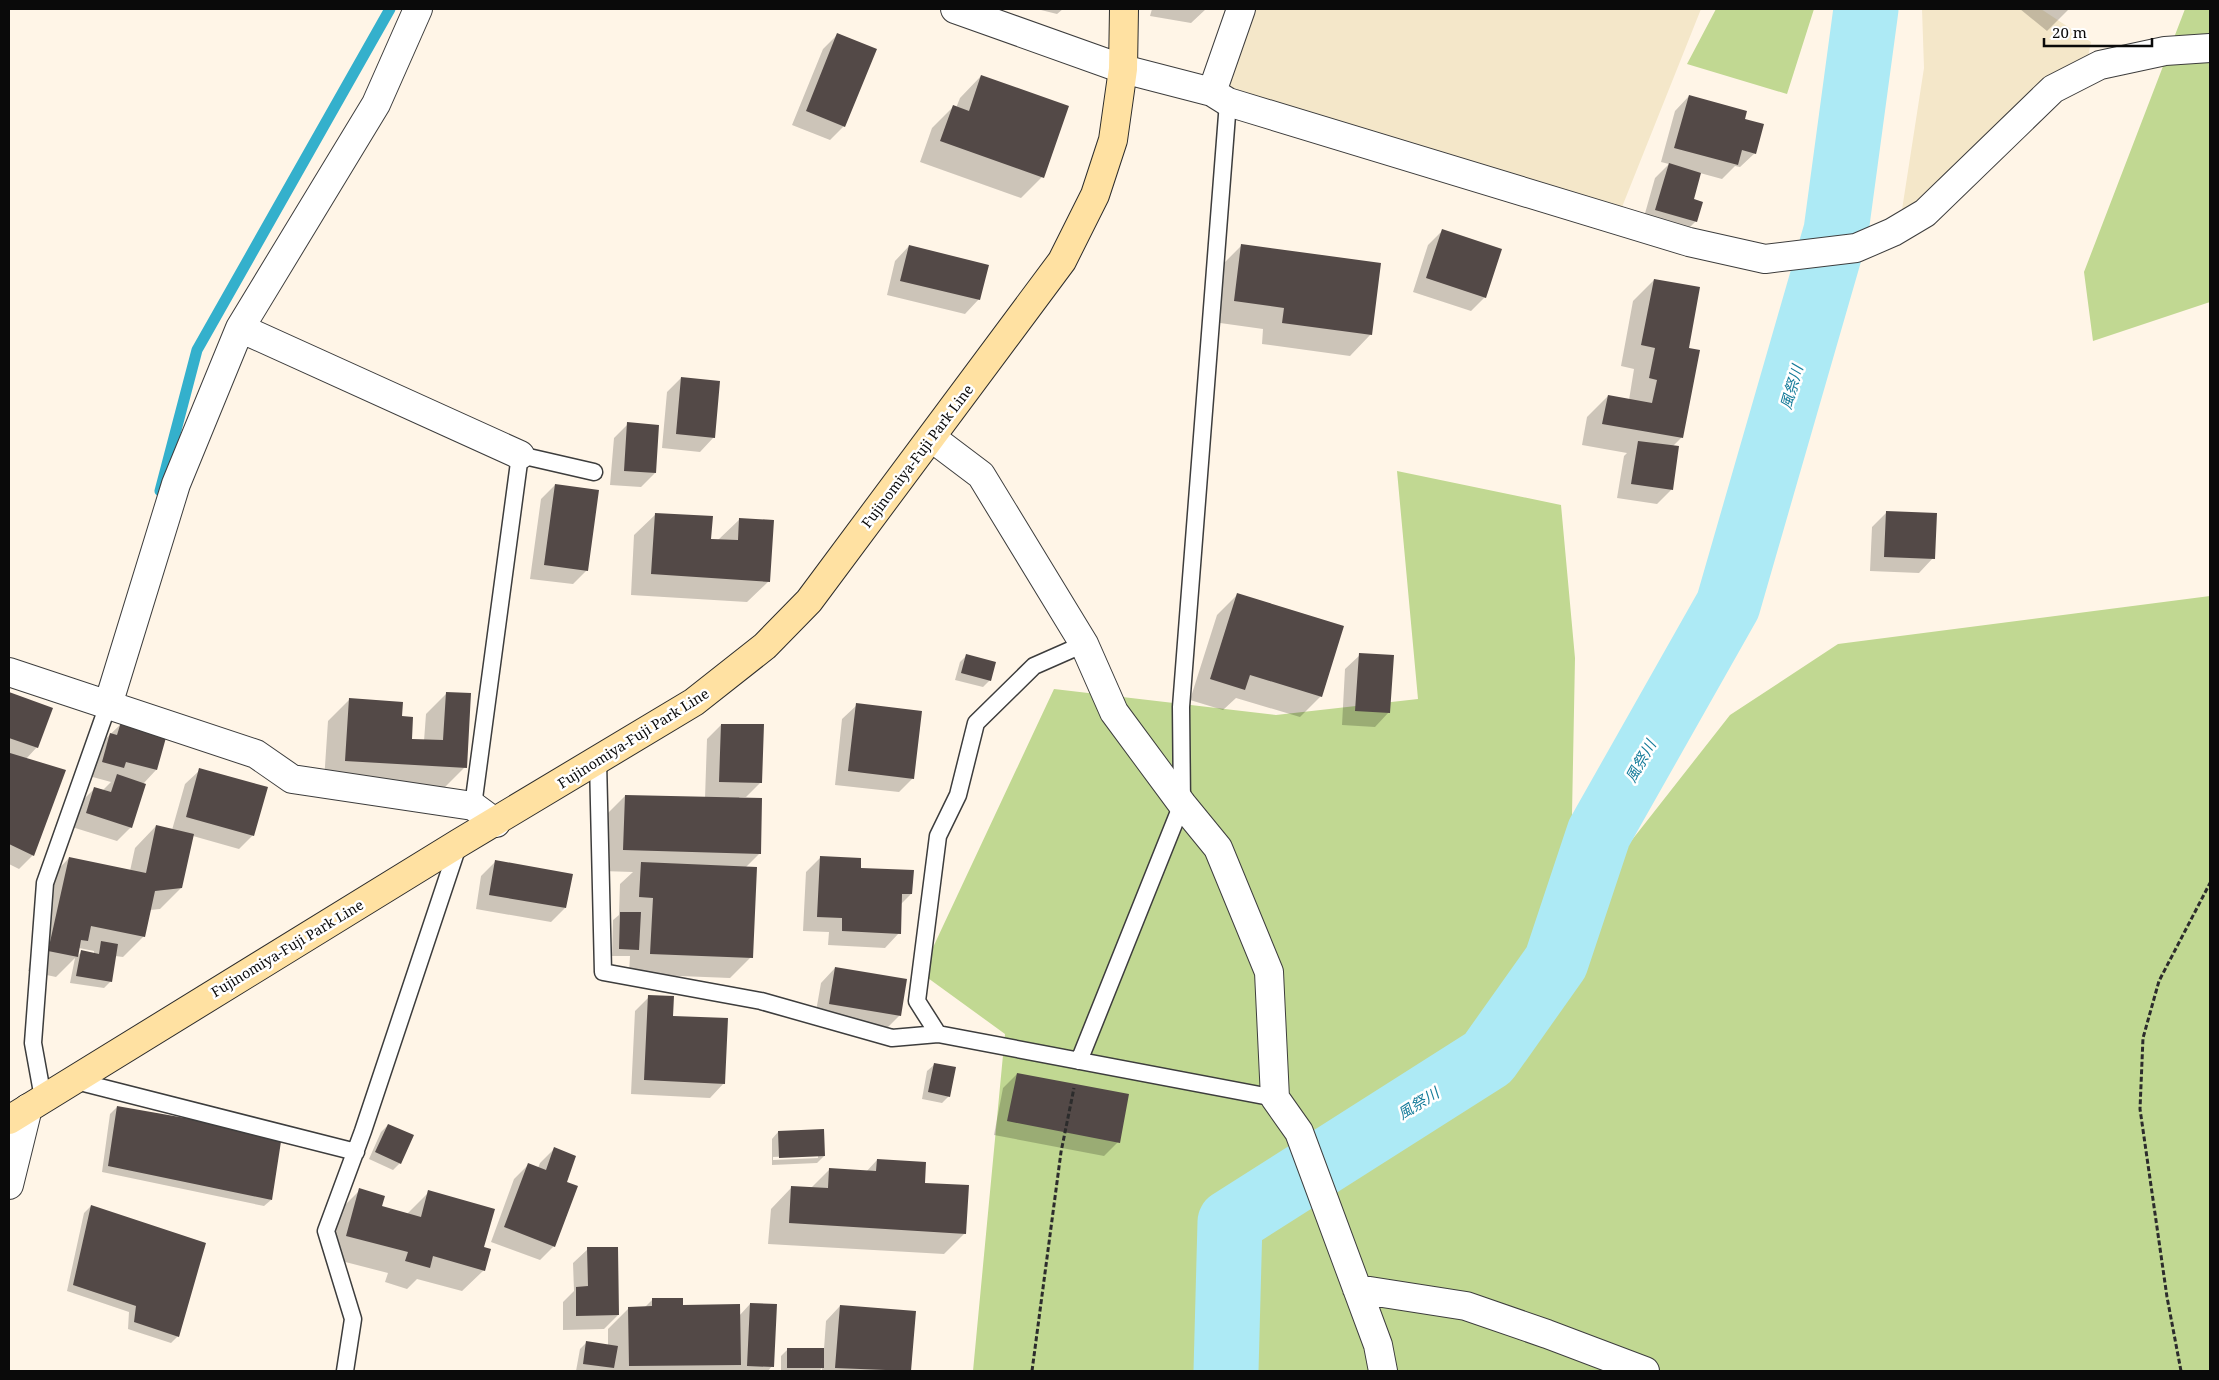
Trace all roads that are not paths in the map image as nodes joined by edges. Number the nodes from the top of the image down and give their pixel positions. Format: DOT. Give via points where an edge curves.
graph roads {
  1 [pos="418,9"];
  2 [pos="955,9"];
  3 [pos="1124,9"];
  4 [pos="1241,9"];
  5 [pos="2210,48"];
  6 [pos="1123,69"];
  7 [pos="1220,97"];
  8 [pos="240,328"];
  9 [pos="932,438"];
  10 [pos="520,455"];
  11 [pos="594,472"];
  12 [pos="1084,644"];
  13 [pos="9,672"];
  14 [pos="108,705"];
  15 [pos="598,761"];
  16 [pos="1182,804"];
  17 [pos="473,806"];
  18 [pos="496,823"];
  19 [pos="459,843"];
  20 [pos="938,1034"];
  21 [pos="1080,1061"];
  22 [pos="72,1080"];
  23 [pos="1275,1098"];
  24 [pos="20,1113"];
  25 [pos="356,1152"];
  26 [pos="9,1185"];
  27 [pos="1357,1289"];
  28 [pos="345,1371"];
  29 [pos="1383,1371"];
  30 [pos="1645,1371"];
  1 -- 8 [label="street" via="376,104"];
  2 -- 6 [label="street"];
  3 -- 6 [label="main road, Fujinomiya-Fuji Park Line"];
  4 -- 7 [label="street"];
  5 -- 7 [label="street" via="2165,50 2100,64 2053,89 1925,213 1899,229 1856,248 1765,259 1689,242"];
  6 -- 7 [label="street"];
  6 -- 9 [label="main road, Fujinomiya-Fuji Park Line" via="1113,140 1095,195 1062,261"];
  7 -- 16 [label="lane" via="1181,707"];
  8 -- 10 [label="street"];
  8 -- 14 [label="street" via="176,484"];
  9 -- 12 [label="street" via="980,475"];
  9 -- 15 [label="main road, Fujinomiya-Fuji Park Line" via="809,601 765,646 694,702"];
  10 -- 11 [label="lane"];
  10 -- 17 [label="lane"];
  12 -- 16 [label="street" via="1114,712"];
  12 -- 20 [label="lane" via="1034,666 976,723 958,795 938,836 918,992 917,1001"];
  13 -- 14 [label="street"];
  14 -- 17 [label="street" via="256,754 292,779"];
  14 -- 24 [label="lane" via="45,883 33,1043"];
  15 -- 18 [label="main road, Fujinomiya-Fuji Park Line"];
  15 -- 20 [label="lane" via="603,972 761,1001 892,1038"];
  16 -- 21 [label="lane"];
  16 -- 23 [label="street" via="1218,848 1269,972"];
  17 -- 18 [label="street"];
  18 -- 19 [label="main road, Fujinomiya-Fuji Park Line"];
  19 -- 22 [label="main road, Fujinomiya-Fuji Park Line"];
  19 -- 25 [label="lane"];
  20 -- 21 [label="lane"];
  21 -- 23 [label="lane"];
  22 -- 24 [label="main road, Fujinomiya-Fuji Park Line"];
  22 -- 25 [label="lane"];
  23 -- 27 [label="street" via="1299,1132"];
  24 -- 26 [label="street"];
  25 -- 28 [label="lane" via="326,1230 353,1319"];
  27 -- 29 [label="street" via="1378,1345"];
  27 -- 30 [label="street" via="1466,1306"];
}
